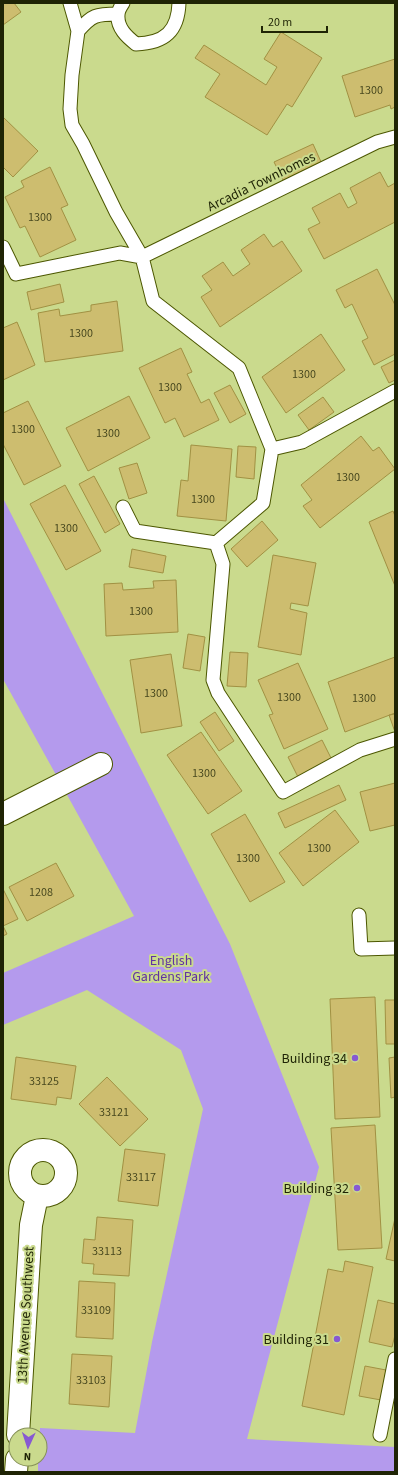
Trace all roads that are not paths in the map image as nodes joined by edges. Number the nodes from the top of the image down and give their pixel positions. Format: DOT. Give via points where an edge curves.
graph roads {
  1 [pos="70,3"];
  2 [pos="179,3"];
  3 [pos="120,8"];
  4 [pos="78,32"];
  5 [pos="395,137"];
  6 [pos="3,247"];
  7 [pos="142,257"];
  8 [pos="395,391"];
  9 [pos="272,449"];
  10 [pos="122,507"];
  11 [pos="216,544"];
  12 [pos="395,739"];
  13 [pos="101,764"];
  14 [pos="3,814"];
  15 [pos="359,915"];
  16 [pos="395,948"];
  17 [pos="37,1196"];
  18 [pos="395,1360"];
  19 [pos="18,1427"];
  20 [pos="380,1435"];
  1 -- 4 [label="lane"];
  2 -- 3 [label="lane" via="177,22 168,34 148,44 136,44 126,36 119,24"];
  3 -- 4 [label="lane" via="87,21"];
  4 -- 7 [label="lane" via="72,75 72,125"];
  5 -- 7 [label="lane, Arcadia Townhomes" via="377,142"];
  6 -- 7 [label="lane" via="16,274 120,253"];
  7 -- 9 [label="lane" via="153,301 239,368"];
  8 -- 9 [label="lane" via="302,442"];
  9 -- 11 [label="lane" via="263,503"];
  10 -- 11 [label="lane" via="134,531"];
  11 -- 12 [label="lane" via="223,564 213,680 218,694 283,792 360,750"];
  13 -- 14 [label="street"];
  15 -- 16 [label="lane" via="360,949"];
  17 -- 19 [label="street, 13th Avenue Southwest" via="31,1225"];
  18 -- 20 [label="lane"];
}
